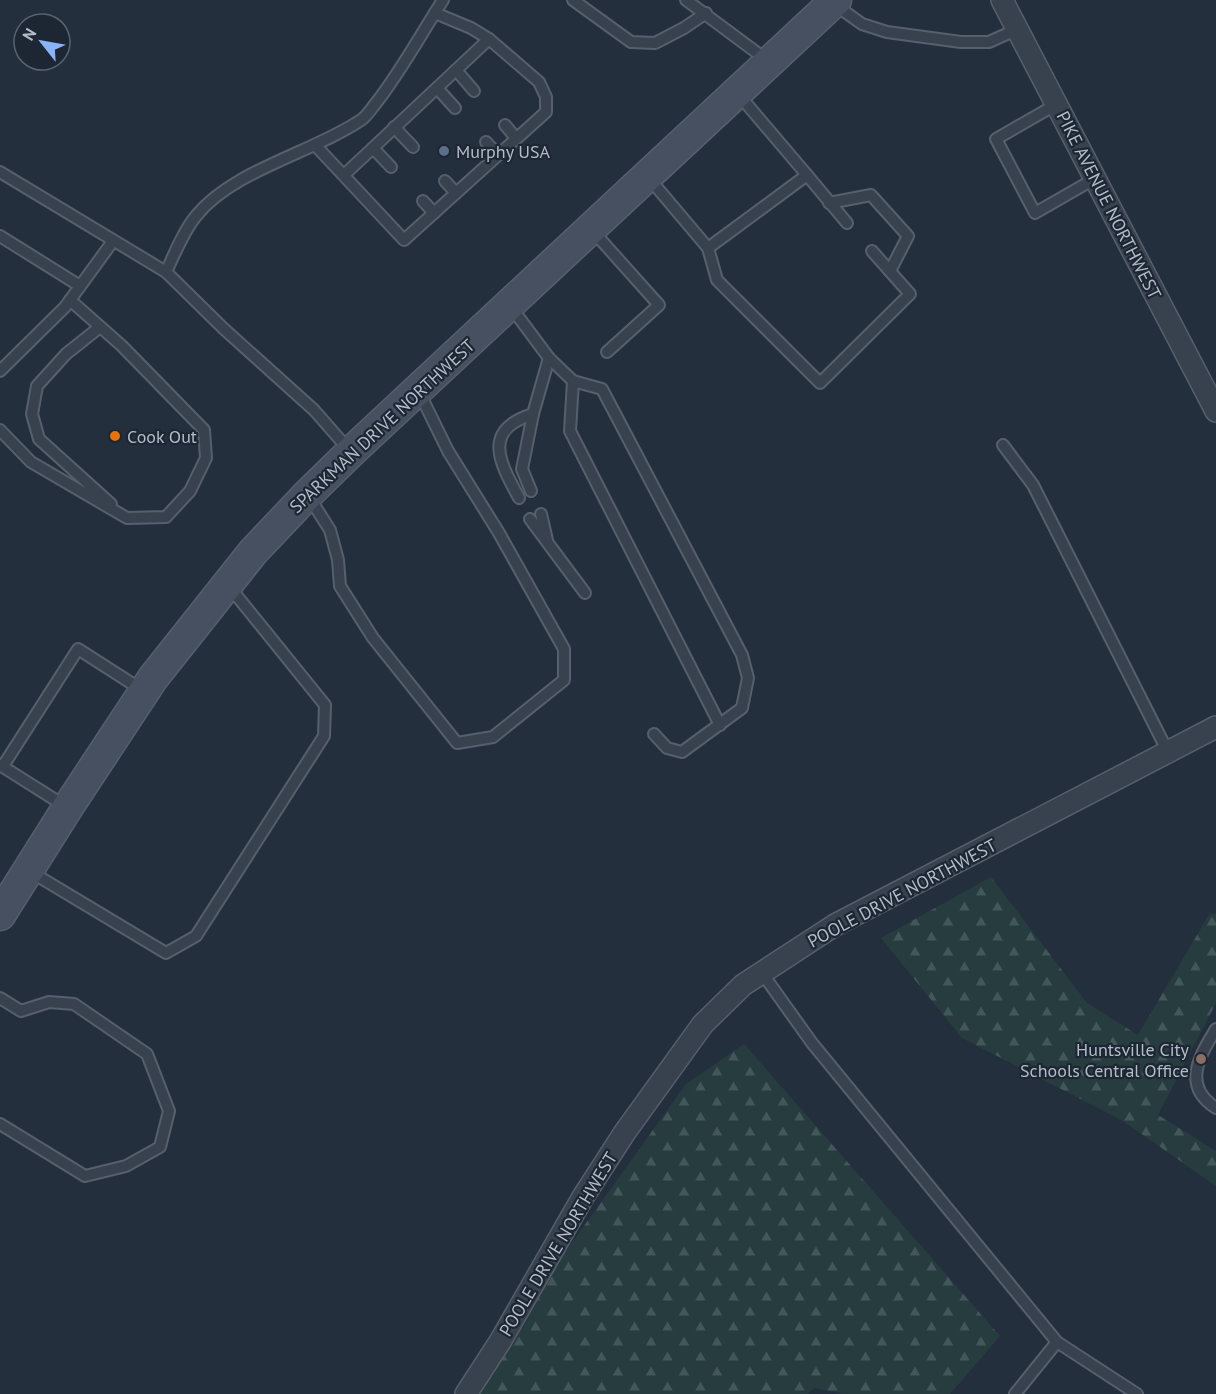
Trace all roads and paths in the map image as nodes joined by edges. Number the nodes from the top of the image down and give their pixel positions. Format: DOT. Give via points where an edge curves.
graph roads {
  1 [pos="443,0"];
  2 [pos="573,0"];
  3 [pos="686,0"];
  4 [pos="1002,0"];
  5 [pos="831,1"];
  6 [pos="435,13"];
  7 [pos="706,13"];
  8 [pos="1018,29"];
  9 [pos="489,39"];
  10 [pos="770,63"];
  11 [pos="456,70"];
  12 [pos="436,88"];
  13 [pos="474,91"];
  14 [pos="737,93"];
  15 [pos="1057,104"];
  16 [pos="455,108"];
  17 [pos="505,125"];
  18 [pos="394,127"];
  19 [pos="516,138"];
  20 [pos="486,142"];
  21 [pos="315,145"];
  22 [pos="413,147"];
  23 [pos="373,148"];
  24 [pos="498,155"];
  25 [pos="392,167"];
  26 [pos="0,172"];
  27 [pos="344,175"];
  28 [pos="807,175"];
  29 [pos="648,176"];
  30 [pos="1096,178"];
  31 [pos="445,181"];
  32 [pos="456,193"];
  33 [pos="423,201"];
  34 [pos="829,203"];
  35 [pos="434,213"];
  36 [pos="847,223"];
  37 [pos="591,229"];
  38 [pos="0,236"];
  39 [pos="113,241"];
  40 [pos="708,248"];
  41 [pos="872,251"];
  42 [pos="890,271"];
  43 [pos="166,272"];
  44 [pos="80,286"];
  45 [pos="70,300"];
  46 [pos="510,305"];
  47 [pos="100,327"];
  48 [pos="608,352"];
  49 [pos="549,358"];
  50 [pos="0,371"];
  51 [pos="573,381"];
  52 [pos="418,391"];
  53 [pos="1216,411"];
  54 [pos="533,414"];
  55 [pos="0,430"];
  56 [pos="1003,445"];
  57 [pos="351,452"];
  58 [pos="531,491"];
  59 [pos="307,495"];
  60 [pos="519,498"];
  61 [pos="541,514"];
  62 [pos="127,518"];
  63 [pos="530,519"];
  64 [pos="548,544"];
  65 [pos="227,584"];
  66 [pos="585,593"];
  67 [pos="144,692"];
  68 [pos="720,725"];
  69 [pos="1216,727"];
  70 [pos="654,734"];
  71 [pos="1168,752"];
  72 [pos="2,765"];
  73 [pos="68,807"];
  74 [pos="28,871"];
  75 [pos="0,915"];
  76 [pos="762,972"];
  77 [pos="0,998"];
  78 [pos="1216,1029"];
  79 [pos="1216,1108"];
  80 [pos="0,1124"];
  81 [pos="1057,1342"];
  82 [pos="466,1394"];
  83 [pos="1015,1394"];
  84 [pos="1137,1394"];
  1 -- 6 [label="lane"];
  2 -- 7 [label="lane" via="631,42 655,43"];
  3 -- 7 [label="lane"];
  4 -- 8 [label="street, PIKE AVENUE NORTHWEST"];
  5 -- 8 [label="lane" via="862,24 887,32 989,42"];
  5 -- 10 [label="main road, SPARKMAN DRIVE NORTHWEST"];
  6 -- 9 [label="lane"];
  6 -- 21 [label="lane" via="363,119"];
  7 -- 10 [label="lane"];
  8 -- 15 [label="street, PIKE AVENUE NORTHWEST"];
  9 -- 11 [label="lane"];
  9 -- 19 [label="lane" via="539,82 546,97 546,112"];
  10 -- 14 [label="main road, SPARKMAN DRIVE NORTHWEST"];
  11 -- 12 [label="lane"];
  11 -- 13 [label="lane"];
  12 -- 16 [label="lane"];
  12 -- 18 [label="lane"];
  14 -- 28 [label="lane"];
  14 -- 29 [label="main road, SPARKMAN DRIVE NORTHWEST"];
  15 -- 30 [label="street, PIKE AVENUE NORTHWEST"];
  15 -- 30 [label="lane" via="996,139 1035,213"];
  17 -- 19 [label="lane"];
  18 -- 22 [label="lane"];
  18 -- 23 [label="lane"];
  19 -- 24 [label="lane"];
  20 -- 24 [label="lane"];
  21 -- 27 [label="lane"];
  21 -- 43 [label="lane" via="224,191 196,216"];
  23 -- 25 [label="lane"];
  23 -- 27 [label="lane"];
  24 -- 32 [label="lane"];
  26 -- 39 [label="lane"];
  27 -- 35 [label="lane" via="404,240"];
  28 -- 34 [label="lane"];
  28 -- 40 [label="lane"];
  29 -- 37 [label="main road, SPARKMAN DRIVE NORTHWEST"];
  29 -- 40 [label="lane"];
  30 -- 53 [label="street, PIKE AVENUE NORTHWEST"];
  31 -- 32 [label="lane"];
  32 -- 35 [label="lane"];
  33 -- 35 [label="lane"];
  34 -- 36 [label="lane"];
  34 -- 42 [label="lane" via="871,195 908,236"];
  37 -- 46 [label="main road, SPARKMAN DRIVE NORTHWEST"];
  37 -- 48 [label="lane" via="659,305"];
  38 -- 44 [label="lane"];
  39 -- 43 [label="lane"];
  39 -- 44 [label="lane"];
  40 -- 42 [label="lane" via="717,280 820,383 910,294"];
  41 -- 42 [label="lane"];
  43 -- 57 [label="lane" via="314,410"];
  44 -- 45 [label="lane"];
  45 -- 47 [label="lane"];
  45 -- 50 [label="lane"];
  46 -- 49 [label="lane"];
  46 -- 52 [label="main road, SPARKMAN DRIVE NORTHWEST"];
  47 -- 62 [label="lane" via="66,354 37,386 32,414 39,439"];
  47 -- 62 [label="lane" via="204,430 206,458 190,491 165,517"];
  49 -- 51 [label="lane"];
  49 -- 54 [label="lane"];
  51 -- 68 [label="lane" via="570,431"];
  51 -- 68 [label="lane" via="602,389 742,655 748,678 742,708"];
  52 -- 57 [label="main road, SPARKMAN DRIVE NORTHWEST"];
  52 -- 59 [label="lane" via="448,451 500,533 564,649 564,681 493,737 457,743 373,638 340,586 330,530"];
  54 -- 58 [label="lane" via="522,469"];
  54 -- 60 [label="lane" via="517,419 504,433 498,449 502,468"];
  55 -- 62 [label="lane" via="31,462"];
  56 -- 71 [label="lane" via="1033,485"];
  57 -- 59 [label="main road, SPARKMAN DRIVE NORTHWEST"];
  59 -- 65 [label="main road, SPARKMAN DRIVE NORTHWEST"];
  61 -- 64 [label="lane"];
  63 -- 64 [label="lane"];
  64 -- 66 [label="lane"];
  65 -- 67 [label="main road, SPARKMAN DRIVE NORTHWEST"];
  65 -- 74 [label="lane" via="325,705 324,736 196,936 166,953"];
  67 -- 72 [label="lane" via="78,649"];
  67 -- 73 [label="main road, SPARKMAN DRIVE NORTHWEST"];
  68 -- 70 [label="lane" via="682,752 667,748"];
  69 -- 71 [label="street, POOLE DRIVE NORTHWEST"];
  71 -- 76 [label="street, POOLE DRIVE NORTHWEST" via="835,925"];
  72 -- 73 [label="lane"];
  73 -- 74 [label="main road, SPARKMAN DRIVE NORTHWEST"];
  74 -- 75 [label="main road, SPARKMAN DRIVE NORTHWEST"];
  76 -- 81 [label="lane" via="812,1043"];
  76 -- 82 [label="street, POOLE DRIVE NORTHWEST" via="703,1024 661,1080 583,1197"];
  77 -- 80 [label="lane" via="21,1011 49,1002 74,1004 147,1054 169,1111 160,1147 126,1166 85,1176"];
  78 -- 79 [label="lane" via="1196,1066 1196,1084"];
  81 -- 83 [label="lane"];
  81 -- 84 [label="lane"];
}
